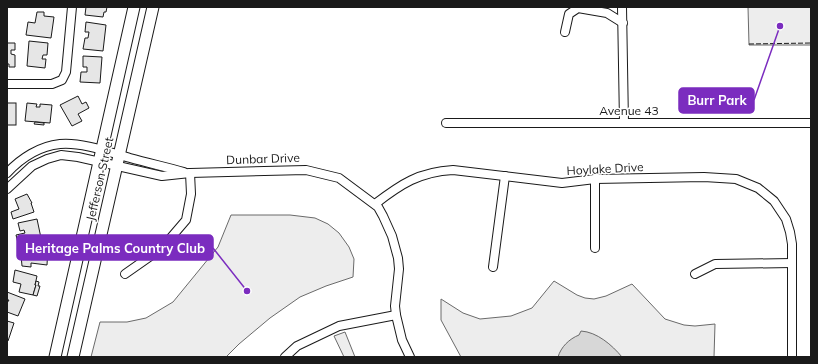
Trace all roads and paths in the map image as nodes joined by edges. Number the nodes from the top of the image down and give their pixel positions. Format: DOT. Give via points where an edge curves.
graph roads {
  1 [pos="72,7"];
  2 [pos="134,7"];
  3 [pos="153,7"];
  4 [pos="622,7"];
  5 [pos="622,23"];
  6 [pos="565,32"];
  7 [pos="7,84"];
  8 [pos="446,123"];
  9 [pos="624,123"];
  10 [pos="811,123"];
  11 [pos="109,158"];
  12 [pos="7,172"];
  13 [pos="190,173"];
  14 [pos="506,176"];
  15 [pos="595,179"];
  16 [pos="7,189"];
  17 [pos="375,204"];
  18 [pos="595,248"];
  19 [pos="792,264"];
  20 [pos="493,267"];
  21 [pos="125,274"];
  22 [pos="695,274"];
  23 [pos="396,316"];
  24 [pos="55,357"];
  25 [pos="73,357"];
  26 [pos="285,357"];
  27 [pos="410,357"];
  28 [pos="792,357"];
  1 -- 7 [label="street" via="66,72 62,80 52,84"];
  2 -- 11 [label="main road, Jefferson Street"];
  3 -- 11 [label="main road, Jefferson Street"];
  4 -- 5 [label="street"];
  5 -- 6 [label="street" via="607,12 578,8 569,14"];
  5 -- 9 [label="street"];
  8 -- 9 [label="street, Avenue 43"];
  9 -- 10 [label="street, Avenue 43"];
  11 -- 12 [label="street" via="70,144 59,144 26,156"];
  11 -- 13 [label="street, Dunbar Drive" via="162,176"];
  11 -- 16 [label="street" via="61,155 47,159 32,166"];
  11 -- 24 [label="main road, Jefferson Street"];
  11 -- 25 [label="main road, Jefferson Street"];
  13 -- 17 [label="street, Dunbar Drive" via="306,170 339,178"];
  13 -- 21 [label="street" via="191,194 186,220 162,248"];
  14 -- 15 [label="street, Hoylake Drive" via="562,183"];
  14 -- 17 [label="street, Hoylake Drive" via="468,171 441,171 422,175 405,182"];
  14 -- 20 [label="street"];
  15 -- 18 [label="street"];
  15 -- 19 [label="street, Hoylake Drive" via="711,177 747,183 774,201 786,219 792,244"];
  17 -- 23 [label="street" via="388,226 396,247 399,282"];
  19 -- 22 [label="street" via="715,264"];
  19 -- 28 [label="street, Hoylake Drive"];
  23 -- 26 [label="street" via="339,326 297,346"];
  23 -- 27 [label="street" via="402,340"];
}
